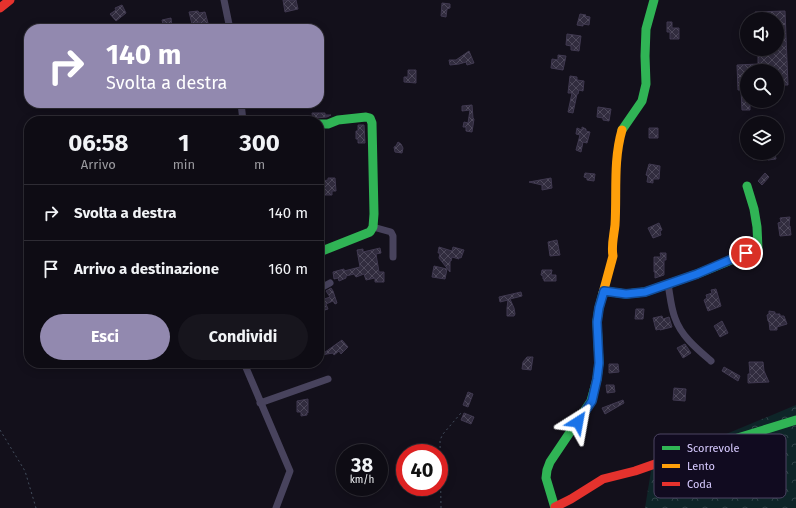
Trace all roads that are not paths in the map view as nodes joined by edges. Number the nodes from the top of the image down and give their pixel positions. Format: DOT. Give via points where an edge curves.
graph roads {
  1 [pos="10,0"];
  2 [pos="224,0"];
  3 [pos="654,0"];
  4 [pos="0,8"];
  5 [pos="229,24"];
  6 [pos="324,124"];
  7 [pos="747,186"];
  8 [pos="373,227"];
  9 [pos="324,250"];
  10 [pos="393,256"];
  11 [pos="330,283"];
  12 [pos="668,284"];
  13 [pos="324,286"];
  14 [pos="604,291"];
  15 [pos="711,361"];
  16 [pos="246,368"];
  17 [pos="328,379"];
  18 [pos="260,403"];
  19 [pos="796,420"];
  20 [pos="750,434"];
  21 [pos="654,465"];
  22 [pos="276,508"];
  23 [pos="555,508"];
  1 -- 4 [label="street"];
  2 -- 5 [label="street"];
  3 -- 14 [label="street" via="646,29 646,84 642,101 622,130 618,148 613,256"];
  6 -- 8 [label="street" via="338,120 370,118"];
  7 -- 12 [label="street" via="754,209 758,249"];
  8 -- 9 [label="street" via="370,232"];
  8 -- 10 [label="street" via="391,232"];
  11 -- 13 [label="street"];
  12 -- 14 [label="street" via="645,292 626,294"];
  12 -- 15 [label="street" via="674,317 679,328"];
  14 -- 23 [label="street" via="597,322 599,363 592,401 547,470 546,478"];
  16 -- 18 [label="street"];
  17 -- 18 [label="street"];
  18 -- 22 [label="street" via="290,471"];
  19 -- 20 [label="street"];
  21 -- 23 [label="street" via="603,479"];
}
